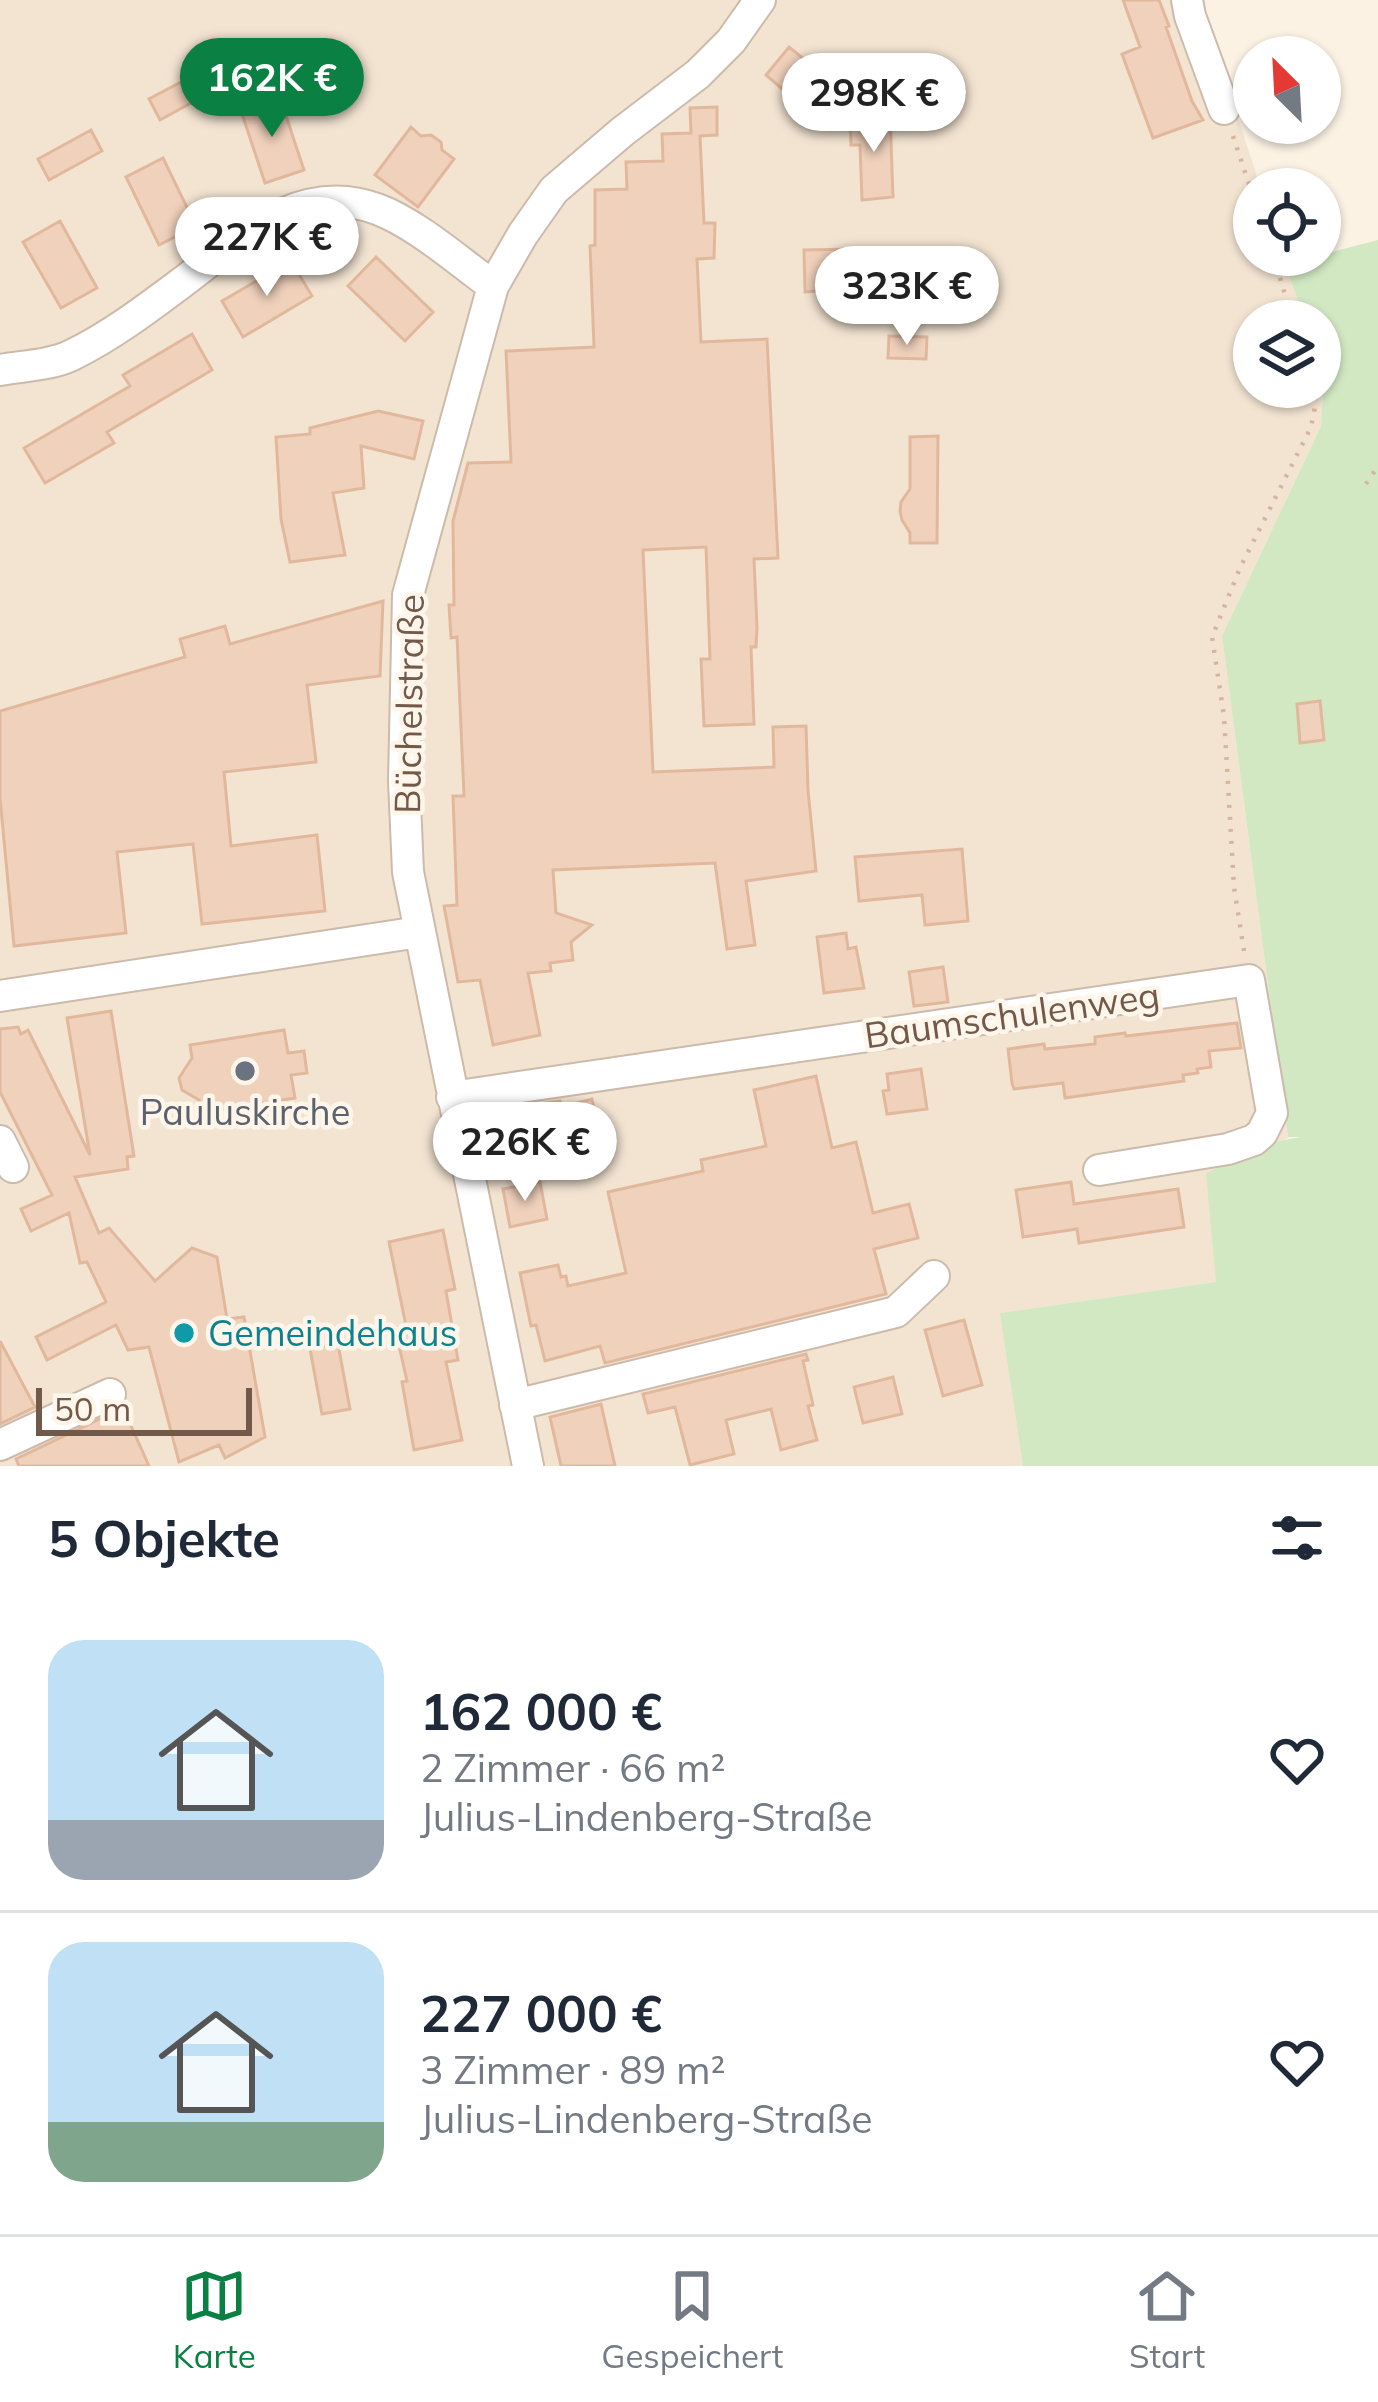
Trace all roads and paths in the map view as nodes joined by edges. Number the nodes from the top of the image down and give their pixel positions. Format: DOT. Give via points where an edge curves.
graph roads {
  1 [pos="760,0"];
  2 [pos="1187,0"];
  3 [pos="1223,109"];
  4 [pos="1243,168"];
  5 [pos="493,286"];
  6 [pos="0,370"];
  7 [pos="1315,408"];
  8 [pos="1378,466"];
  9 [pos="1366,484"];
  10 [pos="419,932"];
  11 [pos="1249,980"];
  12 [pos="0,996"];
  13 [pos="452,1097"];
  14 [pos="1099,1170"];
  15 [pos="934,1276"];
  16 [pos="110,1394"];
  17 [pos="515,1405"];
  18 [pos="0,1445"];
  19 [pos="528,1466"];
  1 -- 5 [label="street, Büchelstraße" via="698,74 554,190"];
  2 -- 3 [label="street"];
  3 -- 4 [label="path"];
  5 -- 6 [label="street" via="393,217 325,201 266,220 69,357"];
  5 -- 10 [label="street, Büchelstraße" via="408,595 404,781"];
  7 -- 11 [label="path" via="1213,637"];
  8 -- 9 [label="path"];
  10 -- 12 [label="street"];
  10 -- 13 [label="street, Büchelstraße"];
  11 -- 13 [label="street, Baumschulenweg"];
  11 -- 14 [label="street" via="1272,1113 1262,1133 1228,1149"];
  13 -- 17 [label="street, Büchelstraße"];
  15 -- 17 [label="street" via="896,1312"];
  16 -- 18 [label="street"];
  17 -- 19 [label="street, Büchelstraße"];
}
